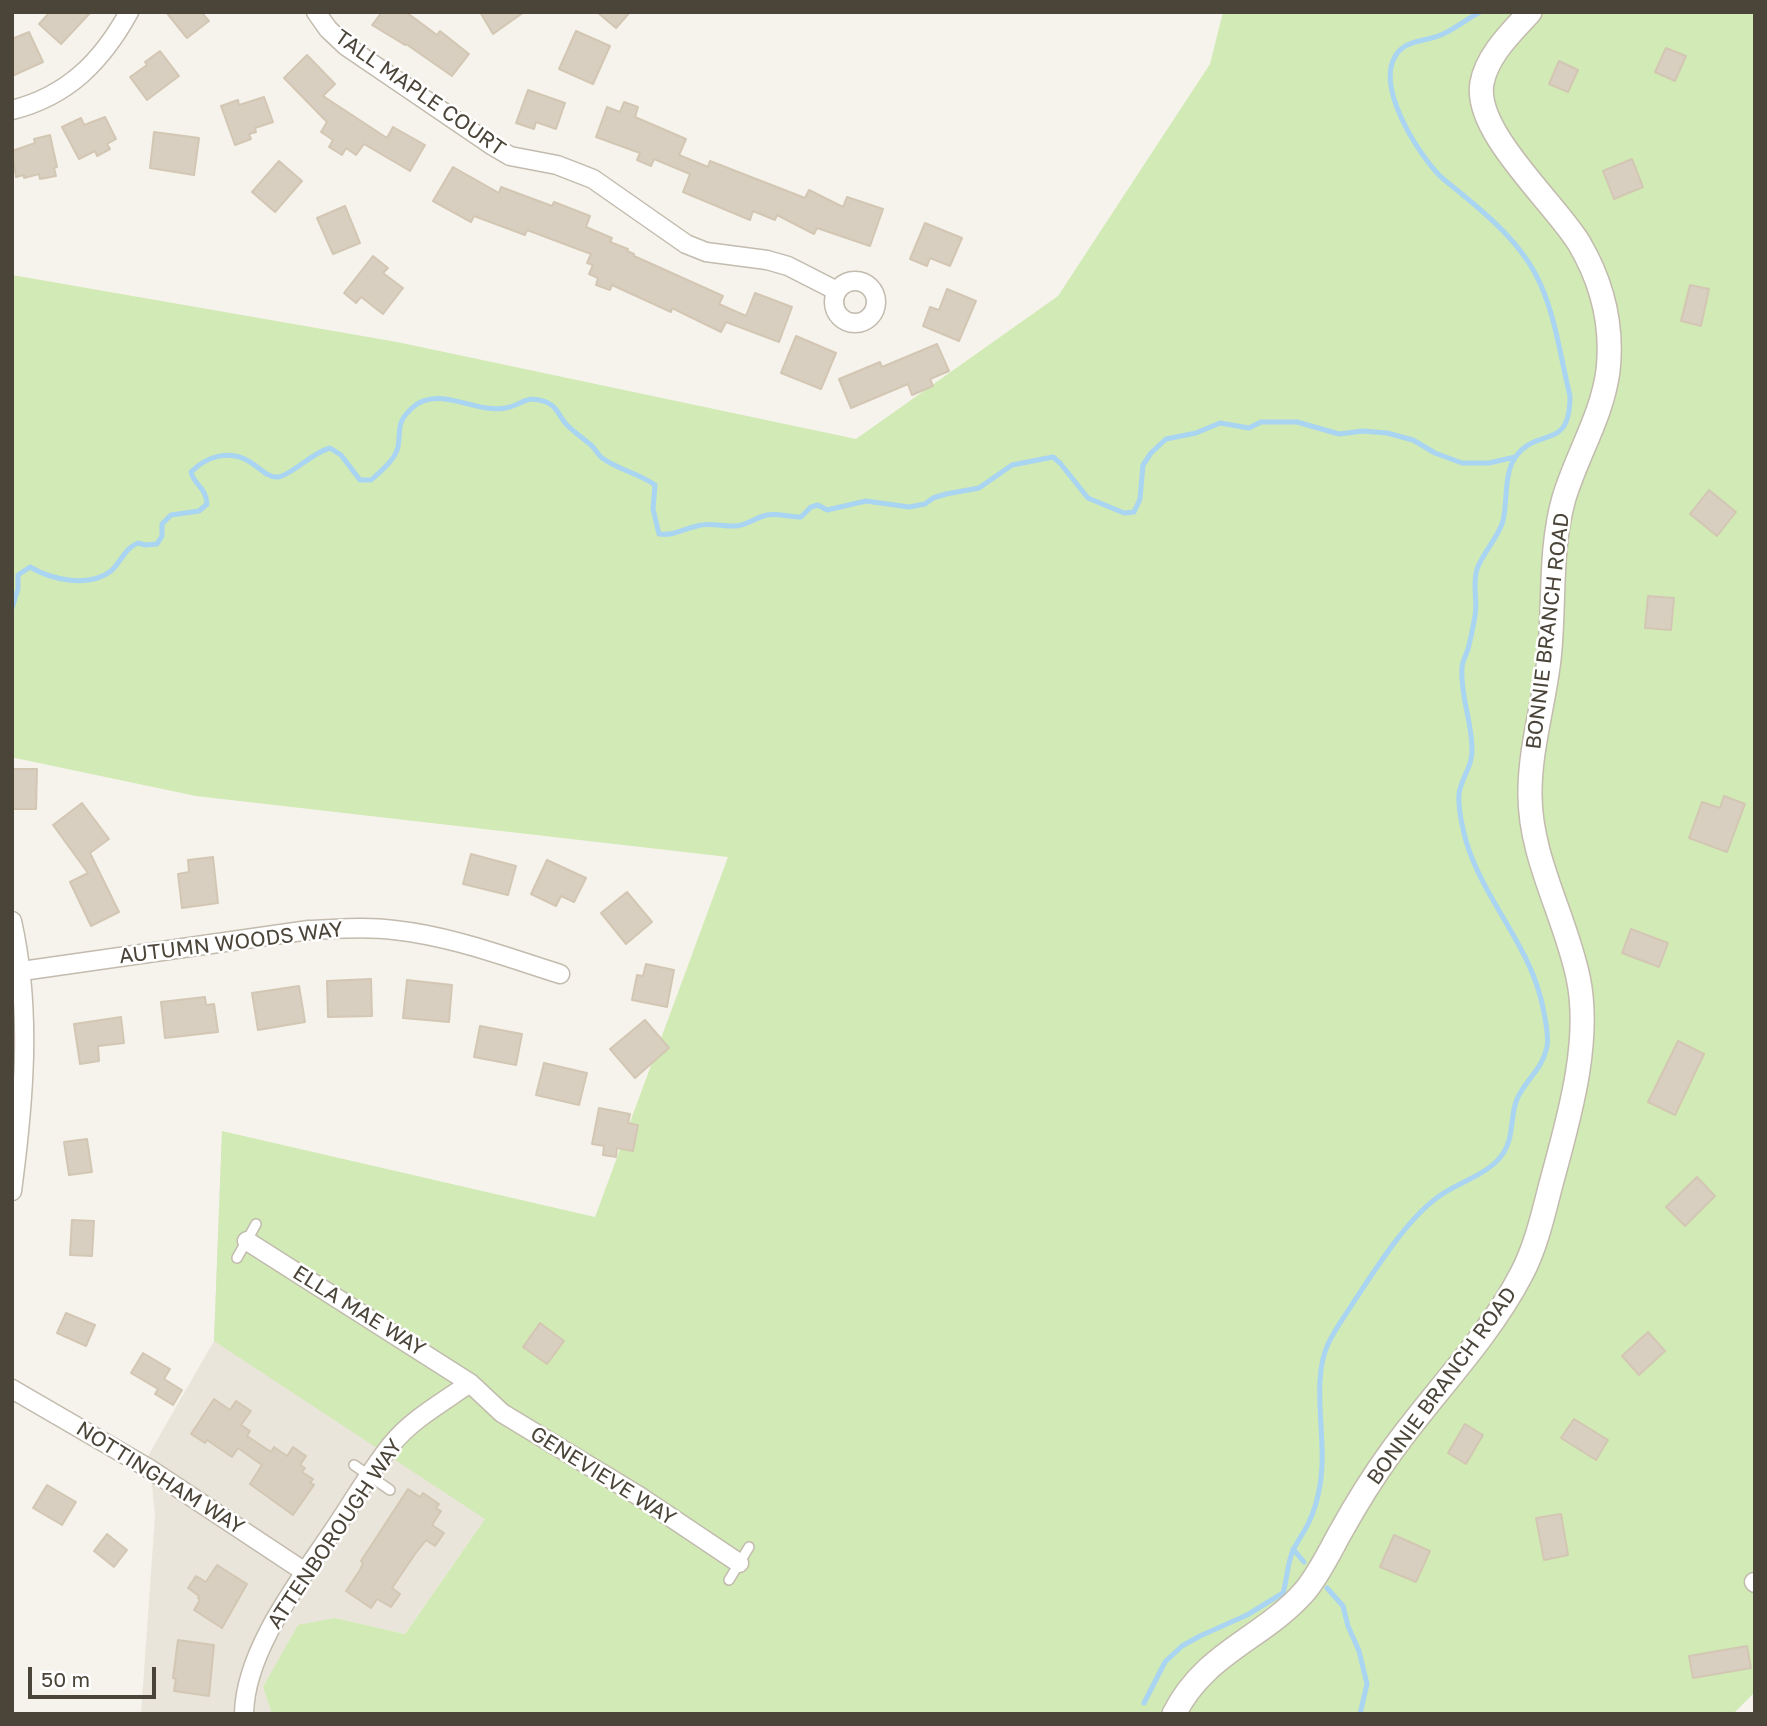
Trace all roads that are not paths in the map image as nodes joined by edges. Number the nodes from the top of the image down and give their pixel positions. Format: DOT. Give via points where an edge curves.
graph roads {
  1 [pos="129,12"];
  2 [pos="316,12"];
  3 [pos="1530,12"];
  4 [pos="12,110"];
  5 [pos="836,291"];
  6 [pos="12,921"];
  7 [pos="22,971"];
  8 [pos="560,974"];
  9 [pos="18,1046"];
  10 [pos="12,1191"];
  11 [pos="256,1224"];
  12 [pos="247,1241"];
  13 [pos="237,1258"];
  14 [pos="470,1383"];
  15 [pos="12,1389"];
  16 [pos="354,1465"];
  17 [pos="370,1476"];
  18 [pos="390,1490"];
  19 [pos="749,1547"];
  20 [pos="740,1563"];
  21 [pos="305,1572"];
  22 [pos="729,1580"];
  23 [pos="244,1714"];
  24 [pos="1174,1714"];
  1 -- 4 [label="street" via="97,61 77,79 48,97"];
  2 -- 5 [label="street, TALL MAPLE COURT" via="346,46 510,156 593,179 686,244 706,252 788,266"];
  3 -- 24 [label="street, BONNIE BRANCH ROAD" via="1487,66 1481,100 1503,144 1590,263 1605,308 1610,350 1600,405 1559,522 1549,656 1530,792 1539,851 1571,948 1582,1007 1564,1138 1541,1225 1504,1306 1391,1452 1306,1590 1199,1676"];
  6 -- 7 [label="street"];
  7 -- 8 [label="street, AUTUMN WOODS WAY" via="309,930 354,928 432,936"];
  7 -- 9 [label="street" via="26,1020"];
  9 -- 10 [label="street"];
  11 -- 12 [label="lane"];
  12 -- 13 [label="lane"];
  12 -- 14 [label="street, ELLA MAE WAY"];
  14 -- 17 [label="street, ATTENBOROUGH WAY" via="415,1420"];
  14 -- 20 [label="street, GENEVIEVE WAY" via="502,1413"];
  15 -- 21 [label="street, NOTTINGHAM WAY" via="148,1468"];
  16 -- 17 [label="lane"];
  17 -- 18 [label="lane"];
  17 -- 21 [label="street, ATTENBOROUGH WAY"];
  19 -- 20 [label="lane"];
  20 -- 22 [label="lane"];
  21 -- 23 [label="street, ATTENBOROUGH WAY" via="261,1648 244,1698"];
}
